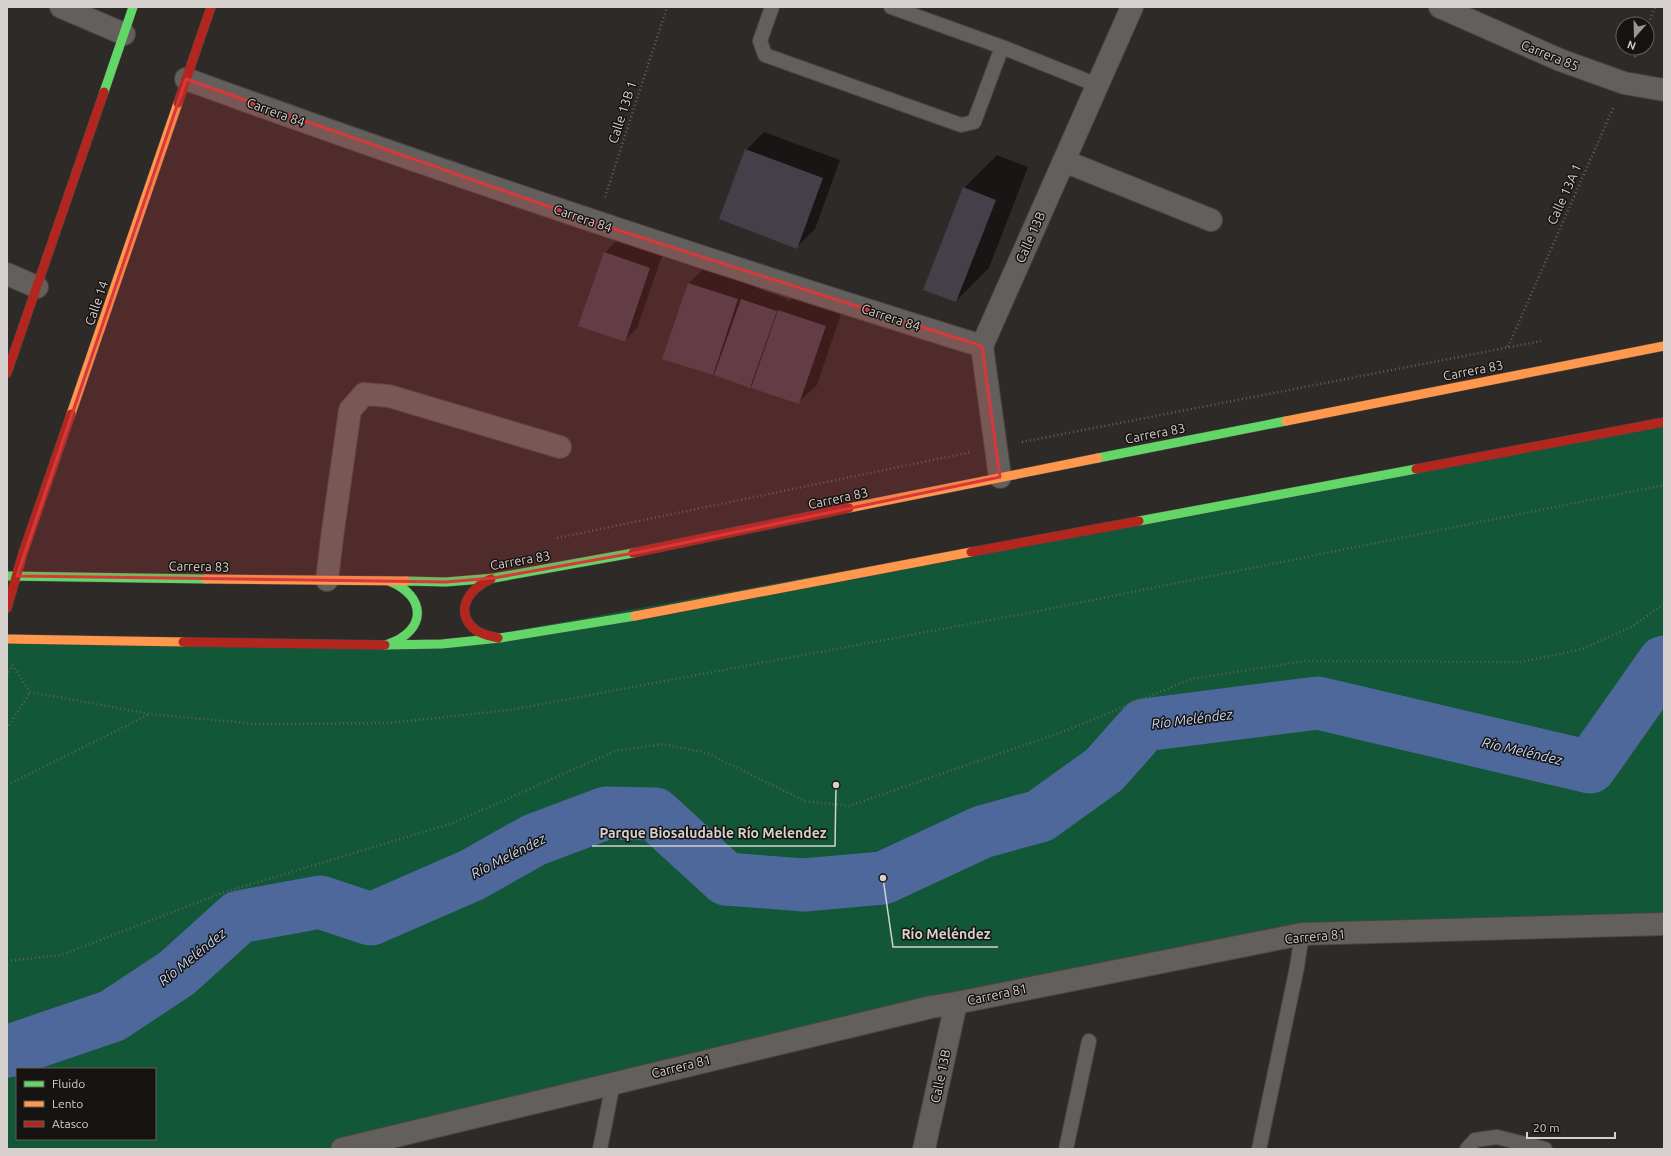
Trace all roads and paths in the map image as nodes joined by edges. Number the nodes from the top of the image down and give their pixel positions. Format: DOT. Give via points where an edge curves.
graph roads {
  1 [pos="61,7"];
  2 [pos="133,7"];
  3 [pos="211,7"];
  4 [pos="667,7"];
  5 [pos="772,7"];
  6 [pos="891,7"];
  7 [pos="1132,7"];
  8 [pos="1440,7"];
  9 [pos="124,34"];
  10 [pos="1002,47"];
  11 [pos="1636,56"];
  12 [pos="186,79"];
  13 [pos="1624,83"];
  14 [pos="1097,85"];
  15 [pos="1664,90"];
  16 [pos="1064,161"];
  17 [pos="1211,220"];
  18 [pos="596,222"];
  19 [pos="7,274"];
  20 [pos="37,287"];
  21 [pos="1546,340"];
  22 [pos="982,346"];
  23 [pos="1664,346"];
  24 [pos="1507,347"];
  25 [pos="7,373"];
  26 [pos="1664,422"];
  27 [pos="1016,443"];
  28 [pos="560,447"];
  29 [pos="977,451"];
  30 [pos="1000,477"];
  31 [pos="1664,485"];
  32 [pos="550,539"];
  33 [pos="7,576"];
  34 [pos="17,576"];
  35 [pos="494,578"];
  36 [pos="327,580"];
  37 [pos="386,581"];
  38 [pos="1664,604"];
  39 [pos="7,608"];
  40 [pos="500,638"];
  41 [pos="7,639"];
  42 [pos="382,645"];
  43 [pos="7,676"];
  44 [pos="30,692"];
  45 [pos="150,714"];
  46 [pos="7,729"];
  47 [pos="7,785"];
  48 [pos="1664,924"];
  49 [pos="1302,934"];
  50 [pos="7,961"];
  51 [pos="956,1003"];
  52 [pos="1089,1041"];
  53 [pos="613,1083"];
  54 [pos="342,1149"];
  55 [pos="600,1149"];
  56 [pos="924,1149"];
  57 [pos="1066,1149"];
  58 [pos="1259,1149"];
  59 [pos="1467,1149"];
  60 [pos="1545,1149"];
  1 -- 9 [label="street"];
  2 -- 9 [label="street"];
  3 -- 12 [label="street, Calle 14"];
  4 -- 18 [label="path, Calle 13B 1"];
  5 -- 10 [label="lane" via="760,42 766,55 960,125 974,122"];
  6 -- 10 [label="lane"];
  7 -- 14 [label="street, Calle 13B"];
  8 -- 13 [label="street, Carrera 85" via="1560,60"];
  9 -- 20 [label="street"];
  10 -- 14 [label="lane"];
  11 -- 13 [label="path, Calle 13A 1"];
  12 -- 18 [label="street, Carrera 84"];
  12 -- 34 [label="street, Calle 14"];
  13 -- 15 [label="street, Carrera 85"];
  13 -- 24 [label="path, Calle 13A 1"];
  14 -- 16 [label="street, Calle 13B"];
  16 -- 17 [label="street"];
  16 -- 22 [label="street, Calle 13B"];
  18 -- 22 [label="street, Carrera 84"];
  19 -- 20 [label="street"];
  20 -- 25 [label="street"];
  21 -- 24 [label="path"];
  22 -- 30 [label="street"];
  23 -- 30 [label="street, Carrera 83"];
  24 -- 27 [label="path"];
  26 -- 40 [label="street" via="601,622"];
  28 -- 36 [label="street" via="389,396 364,394 350,410"];
  29 -- 32 [label="path"];
  30 -- 35 [label="street, Carrera 83" via="645,551"];
  31 -- 45 [label="path" via="1033,612 510,710 389,724 256,724"];
  33 -- 34 [label="street, Carrera 83"];
  34 -- 36 [label="street, Carrera 83"];
  34 -- 39 [label="street, Calle 14"];
  35 -- 37 [label="street, Carrera 83" via="446,582"];
  35 -- 40 [label="street" via="483,581 472,590 465,602 465,612 474,629 482,634"];
  36 -- 37 [label="street, Carrera 83"];
  37 -- 42 [label="street" via="401,585 409,592 415,600 417,611 416,622 403,639"];
  38 -- 50 [label="path" via="1634,626 1582,649 1521,662 1305,661 1191,679 1065,731 849,806 805,801 708,753 663,744 615,751 453,823 222,893 61,954"];
  40 -- 42 [label="street" via="442,644"];
  41 -- 42 [label="street"];
  43 -- 44 [label="path" via="12,665"];
  44 -- 45 [label="path"];
  44 -- 46 [label="path"];
  45 -- 47 [label="path"];
  48 -- 49 [label="street, Carrera 81"];
  49 -- 51 [label="street, Carrera 81"];
  49 -- 58 [label="lane"];
  51 -- 53 [label="street, Carrera 81"];
  51 -- 56 [label="street, Calle 13B"];
  52 -- 57 [label="lane"];
  53 -- 54 [label="street, Carrera 81"];
  53 -- 55 [label="lane"];
  59 -- 60 [label="lane" via="1475,1140 1496,1137"];
}
